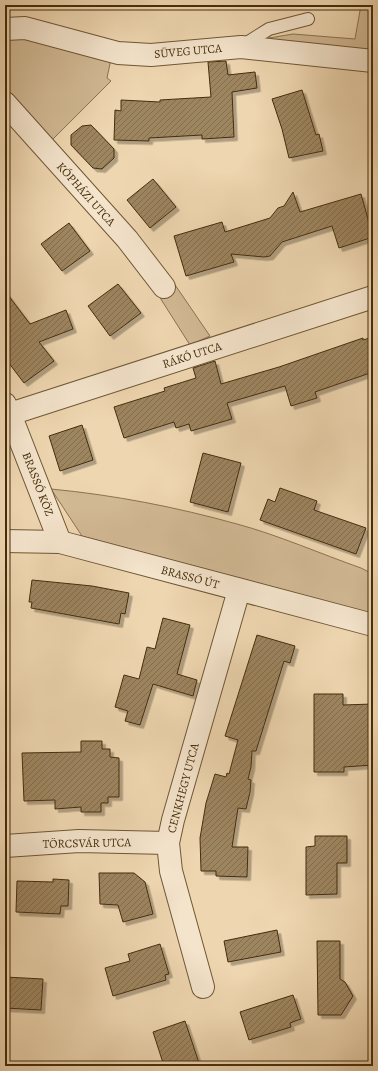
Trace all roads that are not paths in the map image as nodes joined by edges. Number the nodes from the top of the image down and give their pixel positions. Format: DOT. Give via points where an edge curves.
graph roads {
  1 [pos="308,19"];
  2 [pos="5,29"];
  3 [pos="241,47"];
  4 [pos="373,61"];
  5 [pos="5,103"];
  6 [pos="164,287"];
  7 [pos="373,297"];
  8 [pos="7,412"];
  9 [pos="5,541"];
  10 [pos="60,542"];
  11 [pos="239,590"];
  12 [pos="373,625"];
  13 [pos="168,844"];
  14 [pos="5,846"];
  15 [pos="203,987"];
  1 -- 3 [label="lane" via="269,28"];
  2 -- 3 [label="street, SÜVEG UTCA" via="25,28 132,55"];
  3 -- 4 [label="street, SÜVEG UTCA"];
  5 -- 6 [label="street, KÓPHÁZI UTCA" via="127,239"];
  7 -- 8 [label="street, RÁKÓ UTCA"];
  8 -- 10 [label="street, BRASSÓ KÖZ"];
  9 -- 10 [label="street, BRASSÓ ÚT"];
  10 -- 11 [label="street, BRASSÓ ÚT"];
  11 -- 12 [label="street, BRASSÓ ÚT"];
  11 -- 13 [label="street, CENKHEGY UTCA"];
  13 -- 14 [label="street, TÖRCSVÁR UTCA" via="79,841"];
  13 -- 15 [label="street, CENKHEGY UTCA" via="171,871"];
}
